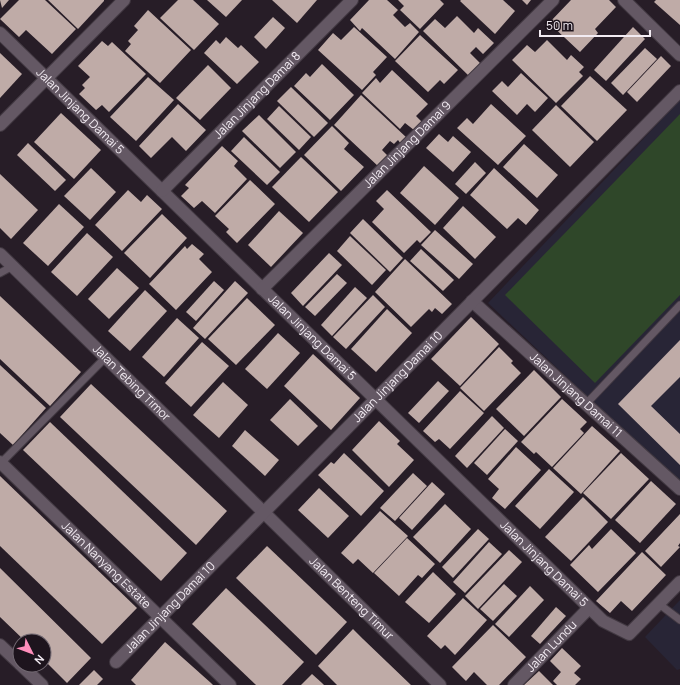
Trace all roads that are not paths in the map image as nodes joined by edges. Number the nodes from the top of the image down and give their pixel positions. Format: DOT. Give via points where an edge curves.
graph roads {
  1 [pos="124,0"];
  2 [pos="352,0"];
  3 [pos="553,0"];
  4 [pos="624,0"];
  5 [pos="0,33"];
  6 [pos="680,55"];
  7 [pos="46,78"];
  8 [pos="680,91"];
  9 [pos="0,125"];
  10 [pos="162,191"];
  11 [pos="0,254"];
  12 [pos="13,266"];
  13 [pos="0,273"];
  14 [pos="262,289"];
  15 [pos="472,301"];
  16 [pos="680,305"];
  17 [pos="106,357"];
  18 [pos="375,399"];
  19 [pos="586,404"];
  20 [pos="1,462"];
  21 [pos="680,489"];
  22 [pos="264,512"];
  23 [pos="680,582"];
  24 [pos="659,604"];
  25 [pos="589,608"];
  26 [pos="677,613"];
  27 [pos="160,617"];
  28 [pos="680,620"];
  29 [pos="0,645"];
  30 [pos="12,657"];
  31 [pos="116,662"];
  32 [pos="29,673"];
  33 [pos="42,685"];
  34 [pos="230,685"];
  35 [pos="440,685"];
  36 [pos="514,685"];
  1 -- 7 [label="street"];
  2 -- 10 [label="street, Jalan Jinjang Damai 8"];
  3 -- 14 [label="street, Jalan Jinjang Damai 9"];
  4 -- 6 [label="street"];
  5 -- 7 [label="street, Jalan Jinjang Damai 5"];
  7 -- 9 [label="street"];
  7 -- 10 [label="street, Jalan Jinjang Damai 5"];
  8 -- 15 [label="street, Jalan Jinjang Damai 10"];
  10 -- 14 [label="street, Jalan Jinjang Damai 5"];
  11 -- 12 [label="street, Jalan Tebing Timor"];
  12 -- 13 [label="lane"];
  12 -- 17 [label="street, Jalan Tebing Timor"];
  14 -- 18 [label="street, Jalan Jinjang Damai 5"];
  15 -- 18 [label="street, Jalan Jinjang Damai 10"];
  15 -- 19 [label="street, Jalan Jinjang Damai 11"];
  16 -- 19 [label="lane"];
  17 -- 20 [label="lane"];
  17 -- 22 [label="street, Jalan Tebing Timor"];
  18 -- 22 [label="street, Jalan Jinjang Damai 10"];
  18 -- 25 [label="street, Jalan Jinjang Damai 5"];
  19 -- 21 [label="street, Jalan Jinjang Damai 11"];
  20 -- 27 [label="street, Jalan Nanyang Estate"];
  22 -- 27 [label="street, Jalan Jinjang Damai 10"];
  22 -- 35 [label="street, Jalan Benteng Timur"];
  23 -- 24 [label="street"];
  24 -- 25 [label="street, Jalan Jinjang Damai 5" via="629,634 603,621"];
  24 -- 26 [label="lane"];
  25 -- 36 [label="street, Jalan Lundu"];
  26 -- 28 [label="lane"];
  27 -- 31 [label="street, Jalan Jinjang Damai 10"];
  27 -- 34 [label="street, Jalan Nanyang Estate"];
  29 -- 30 [label="street"];
  32 -- 33 [label="street"];
}
